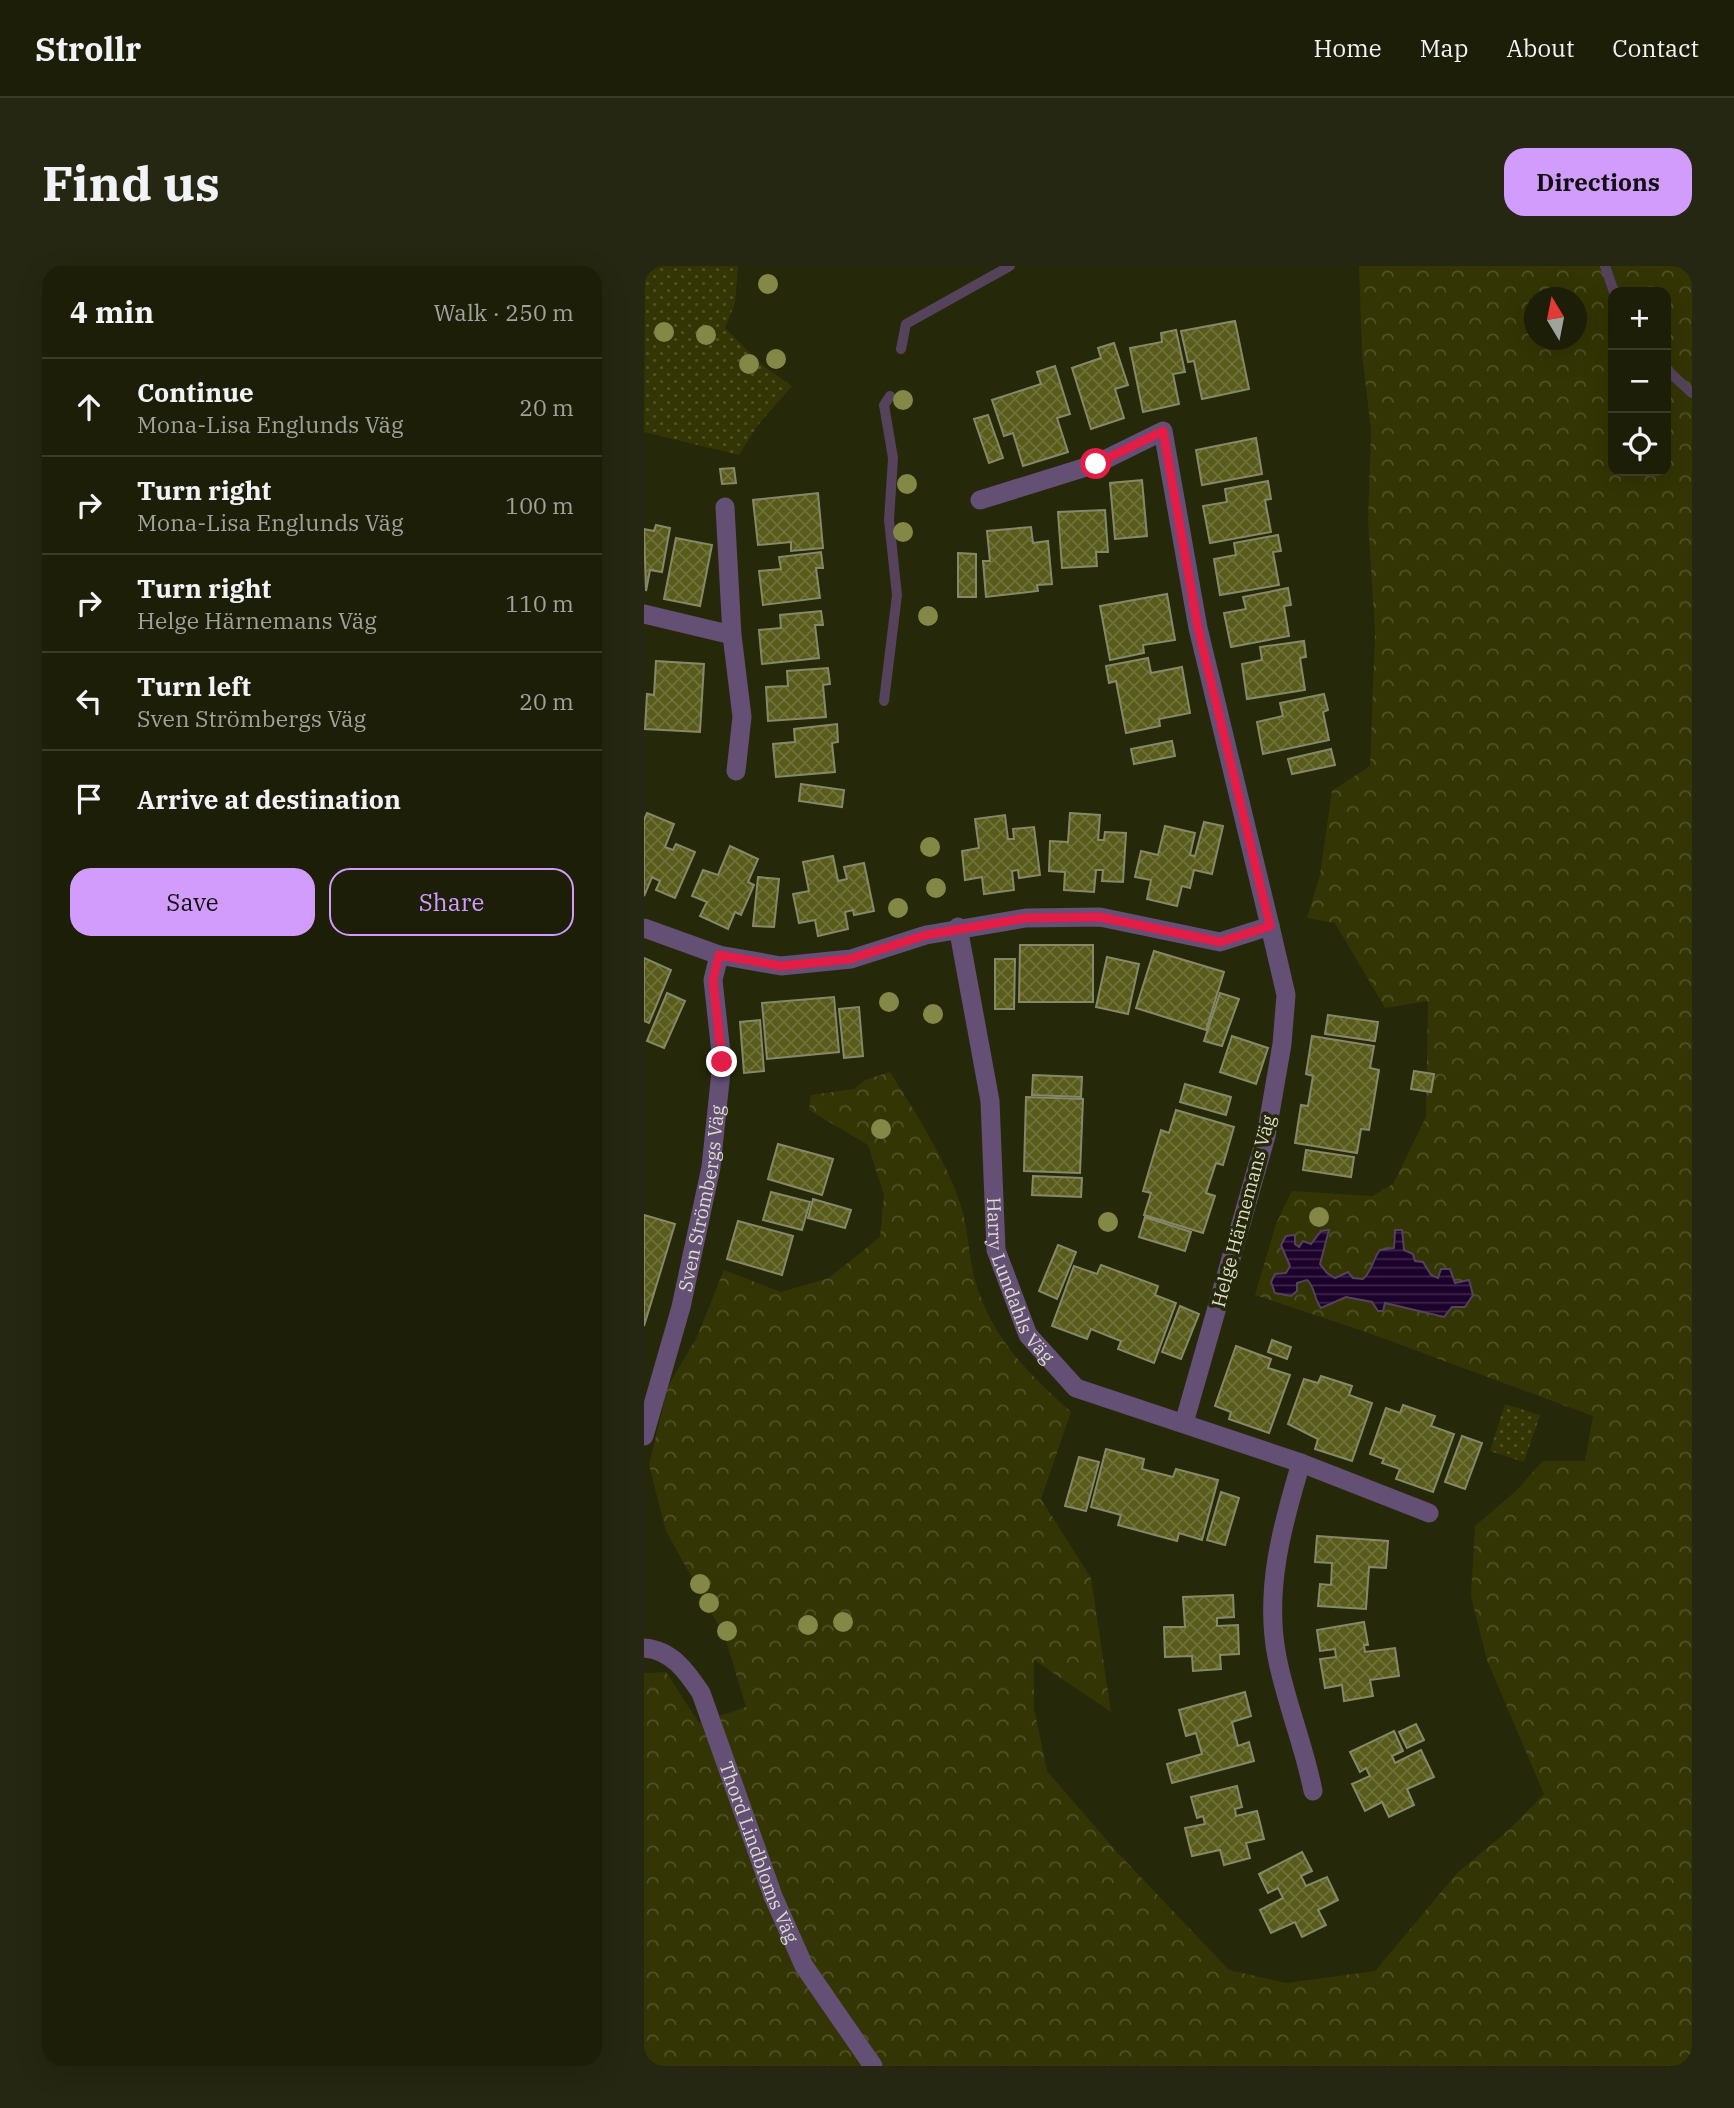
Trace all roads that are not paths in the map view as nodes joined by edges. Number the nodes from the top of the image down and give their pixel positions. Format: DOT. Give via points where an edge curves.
graph roads {
  1 [pos="980,500"];
  2 [pos="726,507"];
  3 [pos="644,614"];
  4 [pos="732,635"];
  5 [pos="736,771"];
  6 [pos="1270,926"];
  7 [pos="958,927"];
  8 [pos="644,928"];
  9 [pos="719,955"];
  10 [pos="1184,1423"];
  11 [pos="644,1436"];
  12 [pos="1301,1463"];
  13 [pos="1429,1513"];
  14 [pos="644,1648"];
  15 [pos="1313,1791"];
  16 [pos="873,2066"];
  1 -- 6 [label="street, Helge Härnemans Väg" via="1096,464 1163,431 1198,628"];
  2 -- 4 [label="street"];
  3 -- 4 [label="street"];
  4 -- 5 [label="street" via="742,717"];
  6 -- 7 [label="street" via="1220,942 1100,917 1026,918"];
  6 -- 10 [label="street, Helge Härnemans Väg" via="1286,995 1282,1044 1266,1136"];
  7 -- 9 [label="street" via="850,959 781,966"];
  7 -- 10 [label="street, Harry Lundahls Väg" via="990,1101 996,1250 1028,1335 1076,1388"];
  8 -- 9 [label="street"];
  9 -- 11 [label="street, Sven Strömbergs Väg" via="713,980 722,1062 711,1167 681,1307"];
  10 -- 12 [label="street, Harry Lundahls Väg"];
  12 -- 13 [label="street, Harry Lundahls Väg"];
  12 -- 15 [label="street" via="1280,1531 1273,1612 1276,1655"];
  14 -- 16 [label="street, Thord Lindbloms Väg" via="682,1665 701,1693 804,1966"];
}
